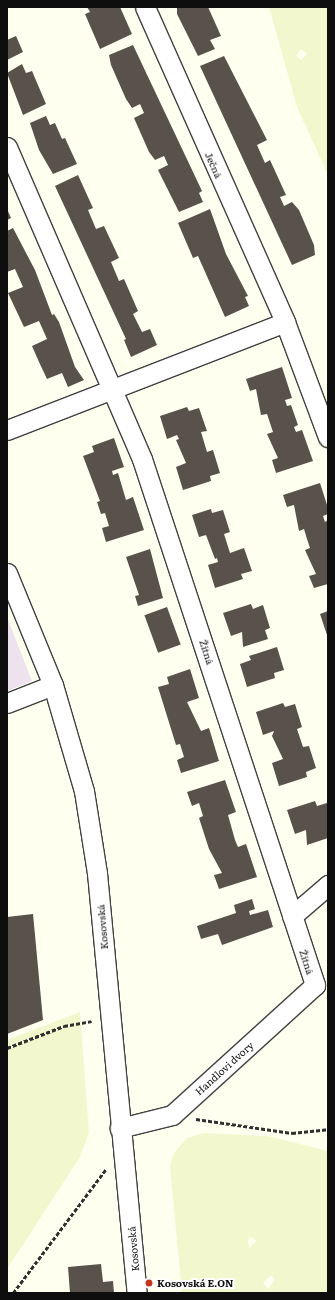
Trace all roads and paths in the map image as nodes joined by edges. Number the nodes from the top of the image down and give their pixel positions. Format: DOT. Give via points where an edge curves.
graph roads {
  1 [pos="145,7"];
  2 [pos="7,147"];
  3 [pos="285,322"];
  4 [pos="112,391"];
  5 [pos="7,430"];
  6 [pos="328,436"];
  7 [pos="7,573"];
  8 [pos="53,685"];
  9 [pos="7,703"];
  10 [pos="328,885"];
  11 [pos="292,916"];
  12 [pos="315,985"];
  13 [pos="110,1019"];
  14 [pos="7,1048"];
  15 [pos="172,1115"];
  16 [pos="120,1128"];
  17 [pos="328,1129"];
  18 [pos="123,1146"];
  19 [pos="13,1293"];
  20 [pos="137,1293"];
  1 -- 3 [label="street, Ječná"];
  2 -- 4 [label="street"];
  3 -- 4 [label="street"];
  3 -- 6 [label="street"];
  4 -- 5 [label="street"];
  4 -- 11 [label="street, Žitná" via="142,459"];
  7 -- 8 [label="street, Kosovská"];
  8 -- 9 [label="street"];
  8 -- 13 [label="street, Kosovská" via="84,791 97,873"];
  10 -- 11 [label="street"];
  11 -- 12 [label="street, Žitná"];
  12 -- 15 [label="street, Handlovi dvory"];
  13 -- 14 [label="path" via="64,1026"];
  13 -- 16 [label="street, Kosovská"];
  15 -- 16 [label="street, Handlovi dvory"];
  15 -- 17 [label="path" via="292,1133"];
  16 -- 18 [label="street, Kosovská"];
  18 -- 19 [label="path"];
  18 -- 20 [label="street, Kosovská"];
}
